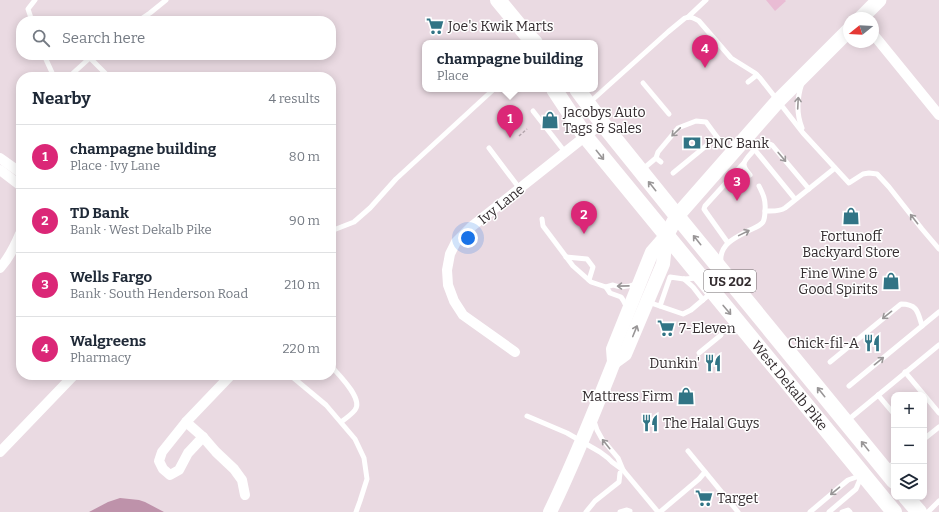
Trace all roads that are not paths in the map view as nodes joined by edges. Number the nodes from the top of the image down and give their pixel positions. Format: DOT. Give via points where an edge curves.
graph roads {
  1 [pos="35,0"];
  2 [pos="166,0"];
  3 [pos="498,0"];
  4 [pos="706,0"];
  5 [pos="879,0"];
  6 [pos="867,12"];
  7 [pos="30,16"];
  8 [pos="146,16"];
  9 [pos="688,17"];
  10 [pos="843,36"];
  11 [pos="531,40"];
  12 [pos="879,41"];
  13 [pos="46,60"];
  14 [pos="88,60"];
  15 [pos="94,60"];
  16 [pos="52,72"];
  17 [pos="74,72"];
  18 [pos="105,72"];
  19 [pos="806,73"];
  20 [pos="757,75"];
  21 [pos="748,82"];
  22 [pos="643,83"];
  23 [pos="491,92"];
  24 [pos="556,92"];
  25 [pos="579,92"];
  26 [pos="778,101"];
  27 [pos="588,104"];
  28 [pos="533,111"];
  29 [pos="669,114"];
  30 [pos="939,115"];
  31 [pos="602,123"];
  32 [pos="803,133"];
  33 [pos="585,136"];
  34 [pos="717,137"];
  35 [pos="489,148"];
  36 [pos="755,150"];
  37 [pos="565,152"];
  38 [pos="740,152"];
  39 [pos="0,158"];
  40 [pos="656,158"];
  41 [pos="661,162"];
  42 [pos="744,164"];
  43 [pos="835,168"];
  44 [pos="16,169"];
  45 [pos="0,170"];
  46 [pos="641,171"];
  47 [pos="673,174"];
  48 [pos="750,175"];
  49 [pos="16,182"];
  50 [pos="759,186"];
  51 [pos="520,189"];
  52 [pos="809,189"];
  53 [pos="795,199"];
  54 [pos="765,211"];
  55 [pos="677,216"];
  56 [pos="542,219"];
  57 [pos="336,229"];
  58 [pos="666,236"];
  59 [pos="16,243"];
  60 [pos="728,243"];
  61 [pos="939,249"];
  62 [pos="566,257"];
  63 [pos="0,268"];
  64 [pos="725,274"];
  65 [pos="701,278"];
  66 [pos="684,279"];
  67 [pos="589,280"];
  68 [pos="640,282"];
  69 [pos="606,287"];
  70 [pos="708,296"];
  71 [pos="653,304"];
  72 [pos="628,312"];
  73 [pos="939,312"];
  74 [pos="922,326"];
  75 [pos="721,335"];
  76 [pos="939,345"];
  77 [pos="515,352"];
  78 [pos="699,353"];
  79 [pos="614,362"];
  80 [pos="830,362"];
  81 [pos="336,371"];
  82 [pos="905,372"];
  83 [pos="69,380"];
  84 [pos="226,380"];
  85 [pos="296,380"];
  86 [pos="849,386"];
  87 [pos="878,394"];
  88 [pos="891,410"];
  89 [pos="939,413"];
  90 [pos="527,416"];
  91 [pos="592,416"];
  92 [pos="186,422"];
  93 [pos="341,422"];
  94 [pos="845,422"];
  95 [pos="825,427"];
  96 [pos="939,427"];
  97 [pos="203,437"];
  98 [pos="927,437"];
  99 [pos="582,442"];
  100 [pos="688,451"];
  101 [pos="0,452"];
  102 [pos="891,471"];
  103 [pos="622,472"];
  104 [pos="705,472"];
  105 [pos="863,474"];
  106 [pos="891,491"];
  107 [pos="245,495"];
  108 [pos="939,501"];
  109 [pos="630,511"];
  110 [pos="356,512"];
  111 [pos="550,512"];
  112 [pos="586,512"];
  113 [pos="620,512"];
  114 [pos="659,512"];
  115 [pos="738,512"];
  116 [pos="810,512"];
  117 [pos="829,512"];
  118 [pos="842,512"];
  119 [pos="850,512"];
  120 [pos="894,512"];
  121 [pos="928,512"];
  1 -- 7 [label="lane" via="28,9"];
  2 -- 8 [label="lane"];
  3 -- 11 [label="highway"];
  4 -- 9 [label="lane"];
  5 -- 6 [label="main road"];
  9 -- 20 [label="lane" via="699,21 731,58"];
  9 -- 27 [label="lane"];
  10 -- 19 [label="main road"];
  12 -- 30 [label="street"];
  13 -- 16 [label="lane"];
  14 -- 17 [label="lane"];
  15 -- 18 [label="lane"];
  19 -- 26 [label="main road"];
  32 -- 19 [label="lane, one-way" via="798,104"];
  20 -- 21 [label="lane"];
  20 -- 26 [label="lane"];
  22 -- 29 [label="lane"];
  23 -- 57 [label="lane" via="396,179 370,208 354,222"];
  24 -- 33 [label="highway, West Dekalb Pike / US 202"];
  25 -- 27 [label="highway, West Dekalb Pike / US 202"];
  26 -- 32 [label="lane"];
  26 -- 38 [label="main road"];
  27 -- 31 [label="highway, West Dekalb Pike / US 202"];
  28 -- 37 [label="lane"];
  31 -- 33 [label="street, Ivy Lane"];
  31 -- 46 [label="highway, West Dekalb Pike / US 202"];
  32 -- 43 [label="lane"];
  33 -- 37 [label="street, Ivy Lane"];
  33 -- 58 [label="highway, West Dekalb Pike / US 202, one-way"];
  34 -- 38 [label="lane"];
  34 -- 40 [label="lane, one-way" via="706,122 696,120 678,128"];
  34 -- 47 [label="lane"];
  35 -- 51 [label="lane"];
  36 -- 38 [label="lane"];
  36 -- 52 [label="lane, one-way" via="763,143 772,145"];
  36 -- 53 [label="lane"];
  37 -- 51 [label="street, Ivy Lane"];
  38 -- 42 [label="lane" via="746,159"];
  38 -- 55 [label="main road"];
  39 -- 44 [label="street"];
  40 -- 41 [label="lane"];
  40 -- 46 [label="lane"];
  42 -- 48 [label="lane"];
  42 -- 60 [label="lane" via="704,209"];
  43 -- 52 [label="lane"];
  61 -- 43 [label="lane, one-way" via="877,174 863,174 848,183"];
  45 -- 49 [label="street"];
  55 -- 46 [label="highway, West Dekalb Pike / US 202, one-way"];
  50 -- 54 [label="lane" via="765,198"];
  51 -- 77 [label="street, Ivy Lane" via="456,242 450,254 447,270 448,285 463,315"];
  52 -- 53 [label="lane"];
  53 -- 54 [label="lane" via="782,210"];
  60 -- 54 [label="lane, one-way" via="763,222"];
  55 -- 58 [label="main road"];
  64 -- 55 [label="highway, West Dekalb Pike / US 202, one-way"];
  56 -- 62 [label="lane" via="543,226"];
  58 -- 65 [label="highway, West Dekalb Pike / US 202"];
  58 -- 68 [label="main road" via="652,252"];
  58 -- 71 [label="main road" via="663,264"];
  59 -- 63 [label="street"];
  60 -- 64 [label="lane" via="720,258"];
  62 -- 67 [label="lane"];
  62 -- 67 [label="lane" via="587,259 593,267"];
  94 -- 64 [label="highway, West Dekalb Pike / US 202, one-way"];
  65 -- 66 [label="lane"];
  65 -- 70 [label="highway, West Dekalb Pike / US 202"];
  66 -- 70 [label="lane"];
  66 -- 71 [label="lane" via="670,277"];
  67 -- 69 [label="lane"];
  68 -- 69 [label="lane, one-way" via="625,288 613,285"];
  68 -- 72 [label="main road"];
  69 -- 72 [label="lane" via="610,293 623,300"];
  70 -- 71 [label="lane" via="683,314"];
  70 -- 95 [label="highway, West Dekalb Pike / US 202, one-way"];
  79 -- 71 [label="main road, one-way" via="625,354"];
  72 -- 79 [label="main road" via="613,349"];
  73 -- 74 [label="lane"];
  74 -- 80 [label="lane, one-way" via="916,309 910,304 901,304"];
  86 -- 74 [label="lane, one-way"];
  75 -- 78 [label="lane"];
  76 -- 82 [label="lane"];
  79 -- 91 [label="main road"];
  81 -- 93 [label="lane" via="357,400 355,410"];
  82 -- 87 [label="lane"];
  82 -- 89 [label="lane"];
  83 -- 101 [label="street"];
  84 -- 92 [label="street"];
  85 -- 93 [label="lane" via="326,405"];
  87 -- 88 [label="lane"];
  87 -- 94 [label="lane"];
  90 -- 99 [label="lane"];
  91 -- 99 [label="main road"];
  103 -- 91 [label="lane, one-way" via="618,458 602,439"];
  92 -- 97 [label="street"];
  92 -- 97 [label="street" via="162,452 159,461 163,469 170,475 178,470 188,453"];
  93 -- 110 [label="lane" via="355,439 364,458 367,479"];
  102 -- 94 [label="highway, West Dekalb Pike / US 202, one-way"];
  95 -- 102 [label="highway" via="869,466"];
  95 -- 105 [label="highway, West Dekalb Pike / US 202"];
  96 -- 98 [label="lane"];
  97 -- 107 [label="street" via="242,480"];
  99 -- 103 [label="lane" via="600,452"];
  99 -- 111 [label="main road"];
  100 -- 104 [label="lane"];
  103 -- 112 [label="lane" via="619,482"];
  103 -- 114 [label="lane"];
  104 -- 114 [label="lane"];
  104 -- 115 [label="lane"];
  105 -- 106 [label="highway"];
  105 -- 116 [label="lane, one-way" via="848,480"];
  105 -- 117 [label="lane" via="856,489"];
  105 -- 120 [label="highway, West Dekalb Pike / US 202"];
  108 -- 121 [label="lane"];
  109 -- 113 [label="lane"];
  118 -- 119 [label="lane"];
}
